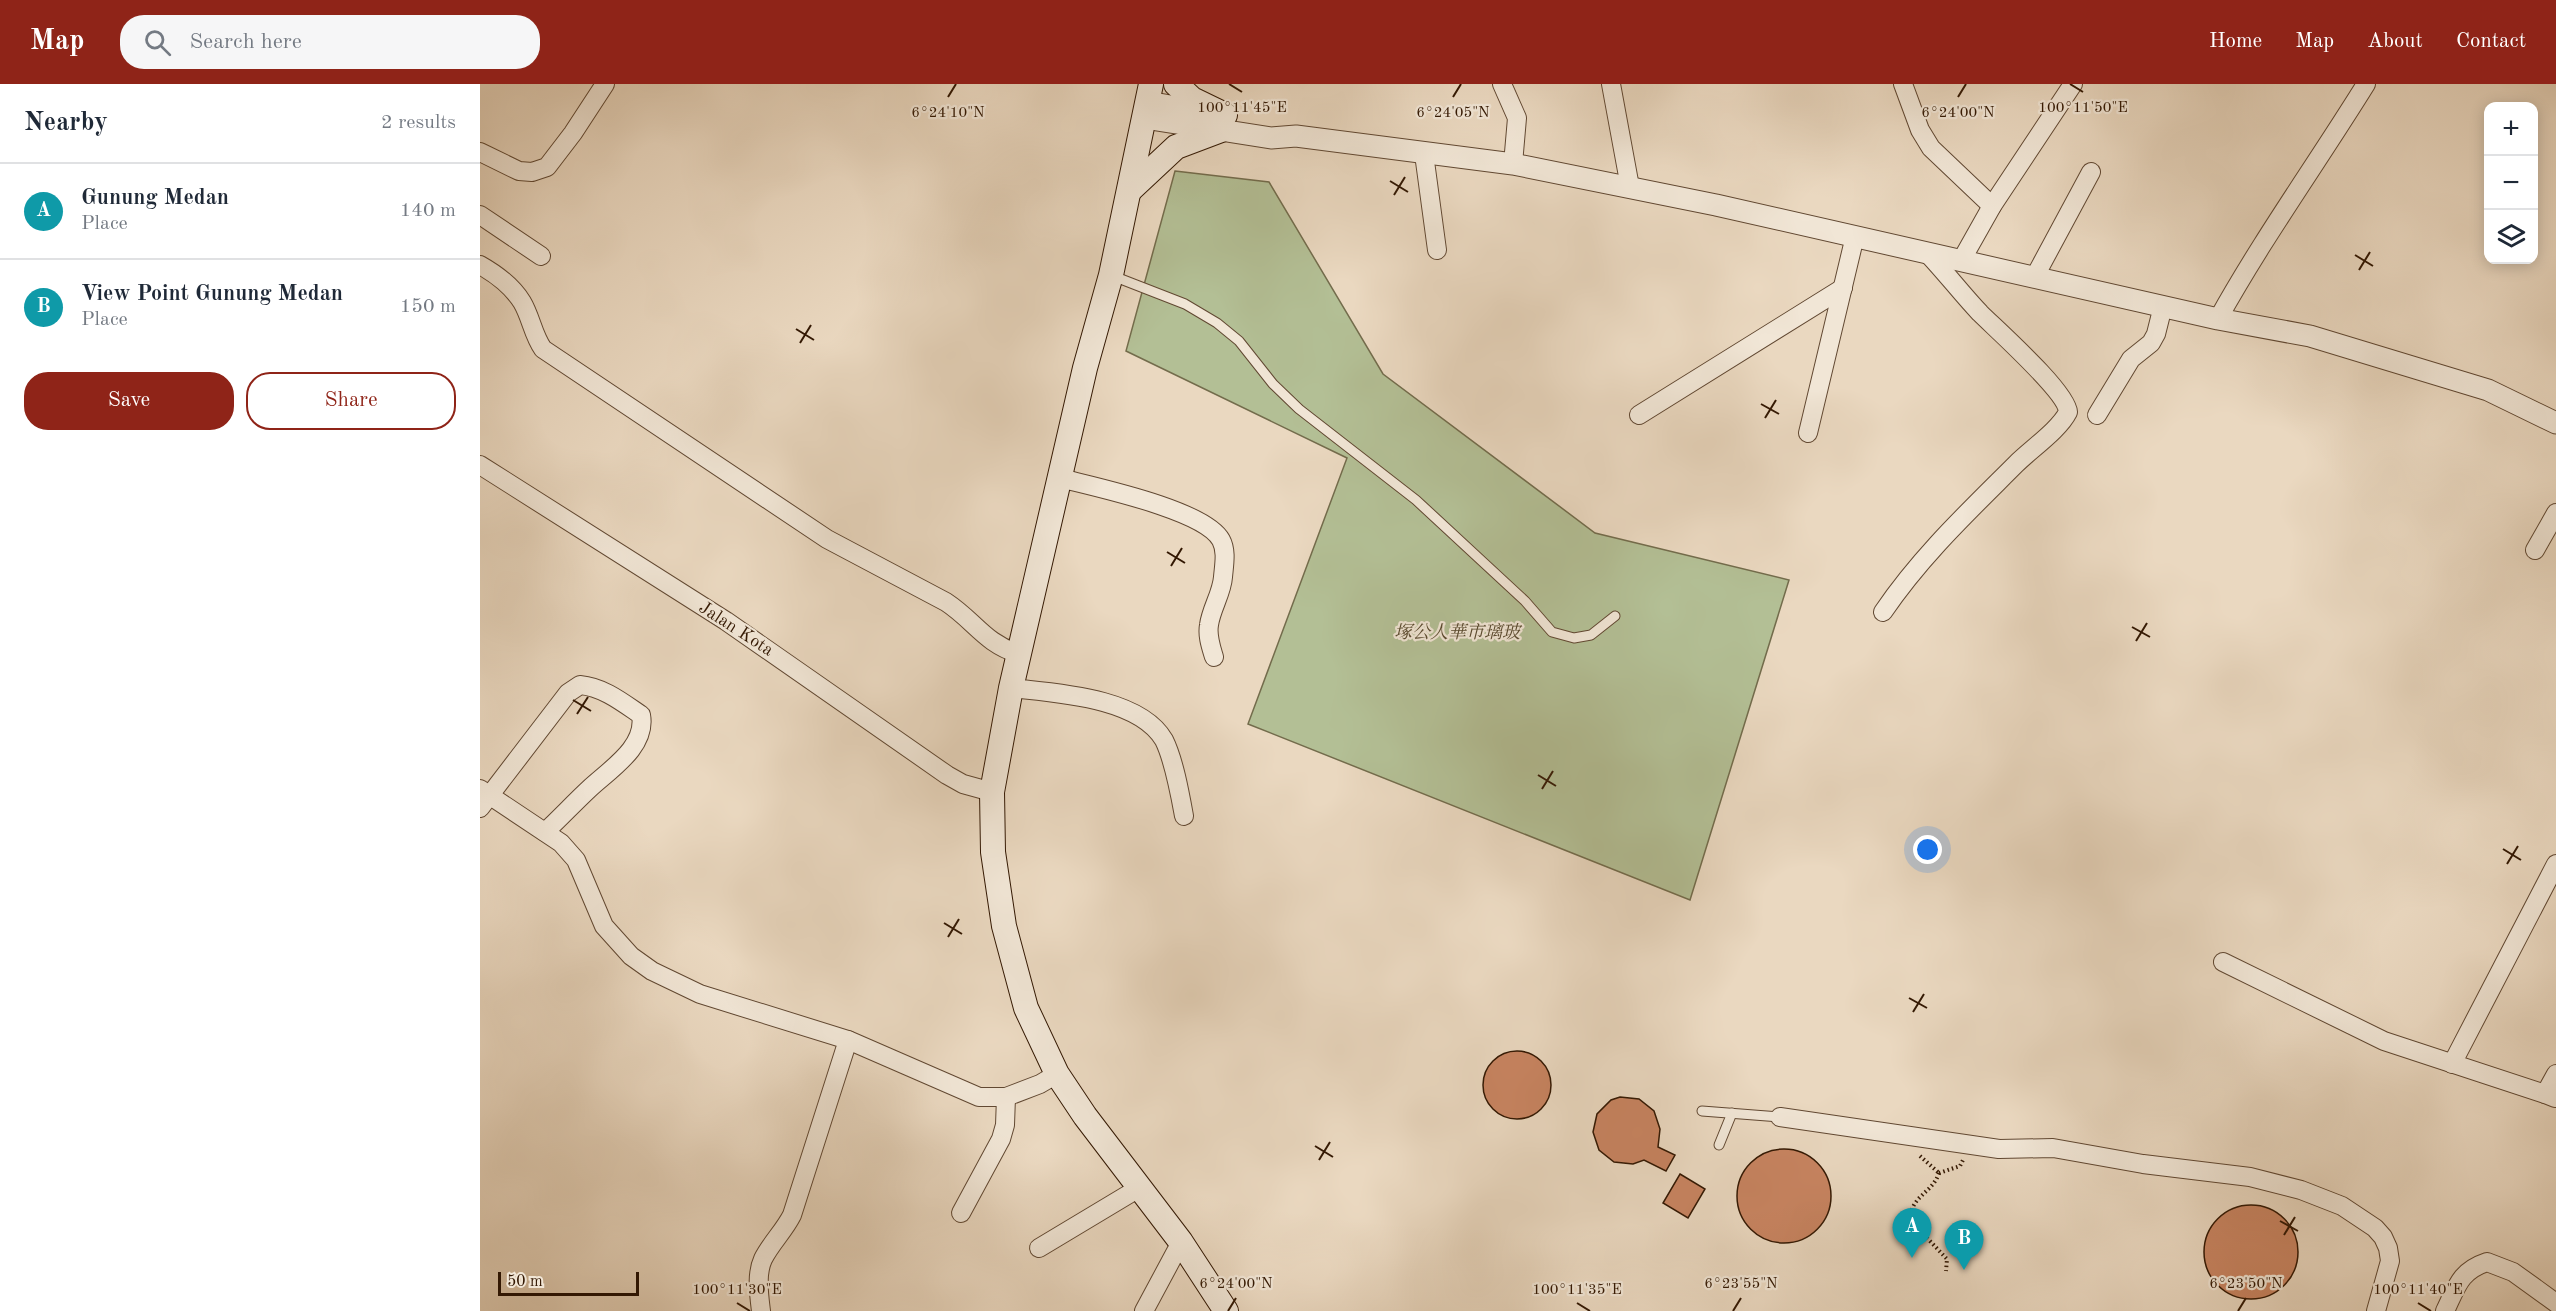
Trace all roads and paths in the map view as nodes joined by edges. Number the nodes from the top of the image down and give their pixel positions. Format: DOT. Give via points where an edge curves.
graph roads {
  1 [pos="605,84"];
  2 [pos="1176,84"];
  3 [pos="1502,84"];
  4 [pos="1611,84"];
  5 [pos="1903,84"];
  6 [pos="2073,84"];
  7 [pos="2366,84"];
  8 [pos="1147,101"];
  9 [pos="1223,123"];
  10 [pos="480,152"];
  11 [pos="1424,154"];
  12 [pos="1513,164"];
  13 [pos="2091,172"];
  14 [pos="1630,188"];
  15 [pos="1130,190"];
  16 [pos="1992,206"];
  17 [pos="480,214"];
  18 [pos="1855,236"];
  19 [pos="1437,250"];
  20 [pos="1928,254"];
  21 [pos="541,256"];
  22 [pos="1961,261"];
  23 [pos="480,265"];
  24 [pos="1111,275"];
  25 [pos="2034,278"];
  26 [pos="1843,288"];
  27 [pos="2163,306"];
  28 [pos="2218,319"];
  29 [pos="1639,415"];
  30 [pos="2097,415"];
  31 [pos="2556,423"];
  32 [pos="1808,433"];
  33 [pos="480,465"];
  34 [pos="1060,477"];
  35 [pos="2556,513"];
  36 [pos="2535,550"];
  37 [pos="1883,612"];
  38 [pos="1615,616"];
  39 [pos="1019,654"];
  40 [pos="1214,657"];
  41 [pos="1011,688"];
  42 [pos="992,792"];
  43 [pos="483,798"];
  44 [pos="1184,816"];
  45 [pos="545,832"];
  46 [pos="2556,864"];
  47 [pos="2223,962"];
  48 [pos="848,1040"];
  49 [pos="2452,1064"];
  50 [pos="1057,1074"];
  51 [pos="2556,1074"];
  52 [pos="2550,1096"];
  53 [pos="1006,1097"];
  54 [pos="1702,1111"];
  55 [pos="1732,1113"];
  56 [pos="1780,1117"];
  57 [pos="1719,1145"];
  58 [pos="1939,1173"];
  59 [pos="1139,1188"];
  60 [pos="962,1213"];
  61 [pos="1181,1242"];
  62 [pos="1039,1248"];
  63 [pos="1946,1271"];
  64 [pos="2556,1303"];
  65 [pos="761,1311"];
  66 [pos="1144,1311"];
  67 [pos="1226,1311"];
  68 [pos="2376,1311"];
  69 [pos="2445,1311"];
  1 -- 10 [label="street" via="547,168 519,171"];
  2 -- 9 [label="main road"];
  3 -- 12 [label="street" via="1518,118"];
  4 -- 14 [label="street"];
  5 -- 16 [label="street" via="1931,148"];
  6 -- 16 [label="street"];
  7 -- 28 [label="street" via="2249,263"];
  8 -- 9 [label="street"];
  8 -- 15 [label="main road"];
  9 -- 11 [label="street" via="1272,125 1288,135"];
  9 -- 15 [label="main road" via="1176,147"];
  11 -- 12 [label="street"];
  11 -- 19 [label="street"];
  12 -- 14 [label="street"];
  13 -- 25 [label="street"];
  14 -- 18 [label="street"];
  15 -- 24 [label="main road"];
  16 -- 22 [label="street"];
  17 -- 21 [label="street"];
  18 -- 20 [label="street"];
  18 -- 26 [label="street"];
  20 -- 22 [label="street"];
  20 -- 37 [label="street" via="2038,370 2065,402 2067,412 2059,425 1930,550"];
  22 -- 25 [label="street"];
  23 -- 39 [label="street" via="510,286 523,303 543,349 827,539 946,602 998,646"];
  24 -- 34 [label="main road"];
  24 -- 38 [label="lane" via="1185,304 1217,322 1299,409 1416,500 1525,601 1552,632 1574,638 1591,635"];
  25 -- 27 [label="street"];
  26 -- 29 [label="street"];
  26 -- 32 [label="street"];
  27 -- 28 [label="street"];
  27 -- 30 [label="street" via="2151,343 2132,359"];
  28 -- 31 [label="street" via="2310,336 2404,363 2488,390"];
  33 -- 42 [label="street, Jalan Kota" via="726,621 947,775"];
  34 -- 39 [label="main road"];
  34 -- 40 [label="street" via="1141,499 1214,531 1225,557 1223,581 1209,624"];
  35 -- 36 [label="street"];
  39 -- 41 [label="main road"];
  41 -- 42 [label="main road"];
  41 -- 44 [label="street" via="1098,699 1154,727 1168,750"];
  42 -- 50 [label="main road" via="993,852 1004,926 1026,1008"];
  43 -- 45 [label="street"];
  43 -- 45 [label="street" via="568,693 580,685 593,686 641,715 640,732 614,769"];
  45 -- 48 [label="street" via="576,860 604,926 631,956 652,971 700,994"];
  46 -- 49 [label="street"];
  47 -- 49 [label="street" via="2384,1041"];
  48 -- 53 [label="street" via="979,1097"];
  48 -- 65 [label="street" via="792,1215 760,1269"];
  49 -- 52 [label="street"];
  50 -- 53 [label="street"];
  50 -- 59 [label="main road"];
  51 -- 52 [label="street"];
  53 -- 60 [label="street" via="1001,1139"];
  54 -- 55 [label="lane"];
  55 -- 56 [label="lane"];
  55 -- 57 [label="lane"];
  56 -- 68 [label="street" via="1999,1149 2053,1148 2250,1178 2301,1190 2342,1206 2382,1237 2390,1261"];
  58 -- 63 [label="path" via="1935,1184 1911,1209 1910,1220 1947,1258"];
  59 -- 61 [label="main road"];
  59 -- 62 [label="street"];
  61 -- 66 [label="street"];
  61 -- 67 [label="main road"];
  64 -- 69 [label="street" via="2513,1272 2487,1262 2471,1267 2462,1276"];
}
